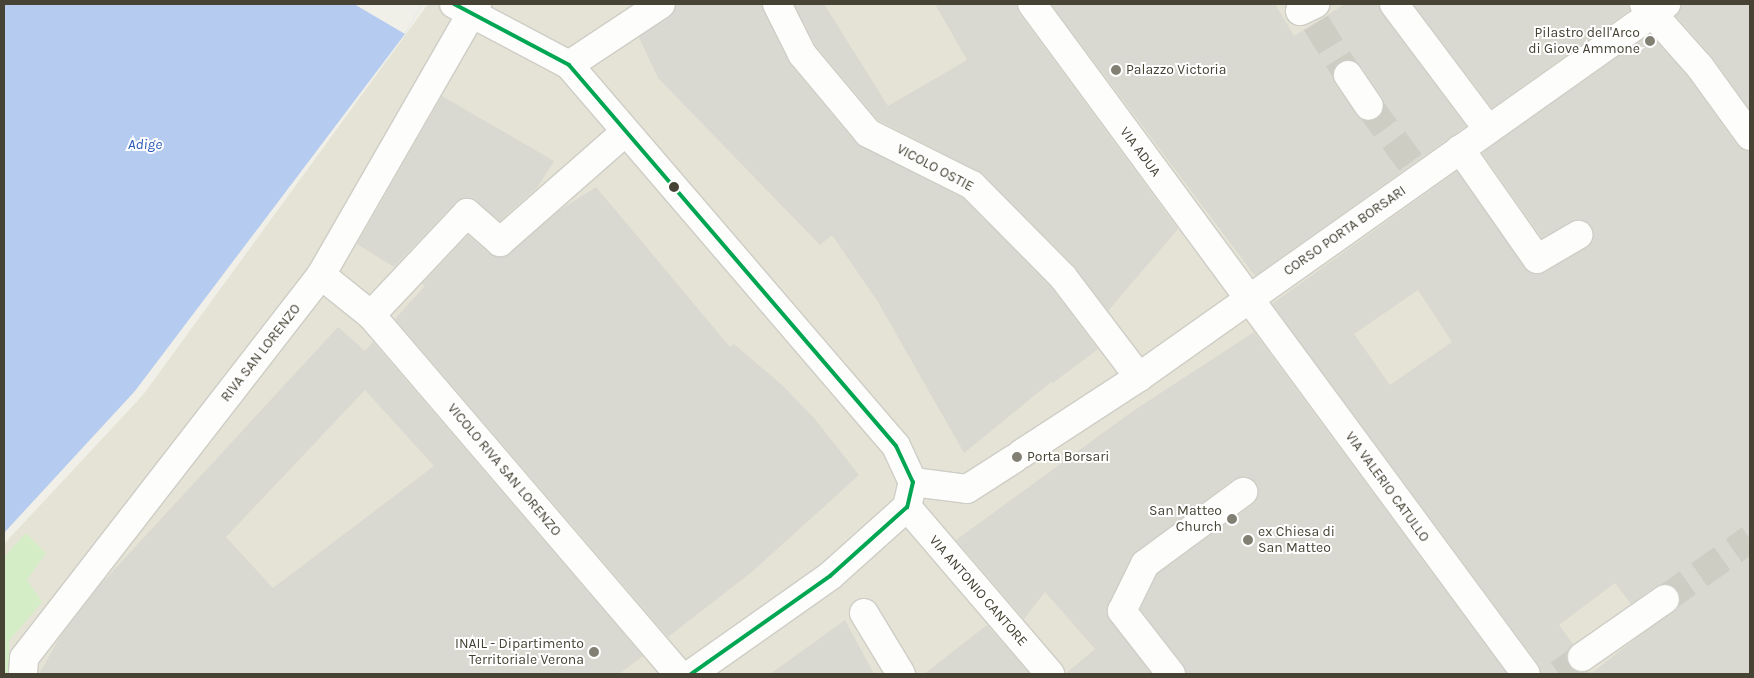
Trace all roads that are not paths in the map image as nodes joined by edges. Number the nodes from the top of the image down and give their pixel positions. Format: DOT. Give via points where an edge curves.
graph roads {
  1 [pos="661,4"];
  2 [pos="777,4"];
  3 [pos="1032,4"];
  4 [pos="1394,4"];
  5 [pos="468,7"];
  6 [pos="1655,7"];
  7 [pos="569,65"];
  8 [pos="1348,75"];
  9 [pos="1370,106"];
  10 [pos="1488,129"];
  11 [pos="625,132"];
  12 [pos="1750,136"];
  13 [pos="1460,149"];
  14 [pos="1578,235"];
  15 [pos="321,275"];
  16 [pos="1249,299"];
  17 [pos="371,315"];
  18 [pos="1139,377"];
  19 [pos="1243,492"];
  20 [pos="910,494"];
  21 [pos="1665,599"];
  22 [pos="864,613"];
  23 [pos="1582,657"];
  24 [pos="23,674"];
  25 [pos="679,674"];
  26 [pos="691,674"];
  27 [pos="901,674"];
  28 [pos="1050,674"];
  29 [pos="1171,674"];
  30 [pos="1526,674"];
  1 -- 7 [label="street"];
  2 -- 18 [label="street, VICOLO OSTIE" via="802,54 868,133 972,185 1063,277"];
  3 -- 16 [label="street, VIA ADUA"];
  4 -- 10 [label="street"];
  5 -- 7 [label="street"];
  5 -- 15 [label="street, RIVA SAN LORENZO"];
  6 -- 10 [label="street, CORSO PORTA BORSARI"];
  6 -- 12 [label="street"];
  7 -- 11 [label="street, VIA ANTONIO CANTORE"];
  8 -- 9 [label="street"];
  10 -- 13 [label="street, CORSO PORTA BORSARI"];
  11 -- 17 [label="street" via="500,242 467,213"];
  11 -- 20 [label="street, VIA ANTONIO CANTORE" via="896,446"];
  13 -- 14 [label="street" via="1537,260"];
  13 -- 16 [label="street, CORSO PORTA BORSARI"];
  15 -- 17 [label="street, VICOLO RIVA SAN LORENZO"];
  15 -- 24 [label="street, RIVA SAN LORENZO" via="24,658"];
  16 -- 18 [label="street, CORSO PORTA BORSARI"];
  16 -- 30 [label="street, VIA VALERIO CATULLO"];
  17 -- 25 [label="street, VICOLO RIVA SAN LORENZO"];
  18 -- 20 [label="street, CORSO PORTA BORSARI" via="967,489"];
  19 -- 29 [label="street" via="1144,564 1122,611"];
  20 -- 26 [label="street" via="830,576"];
  20 -- 28 [label="street, VIA ANTONIO CANTORE"];
  21 -- 23 [label="street"];
  22 -- 27 [label="street"];
}
